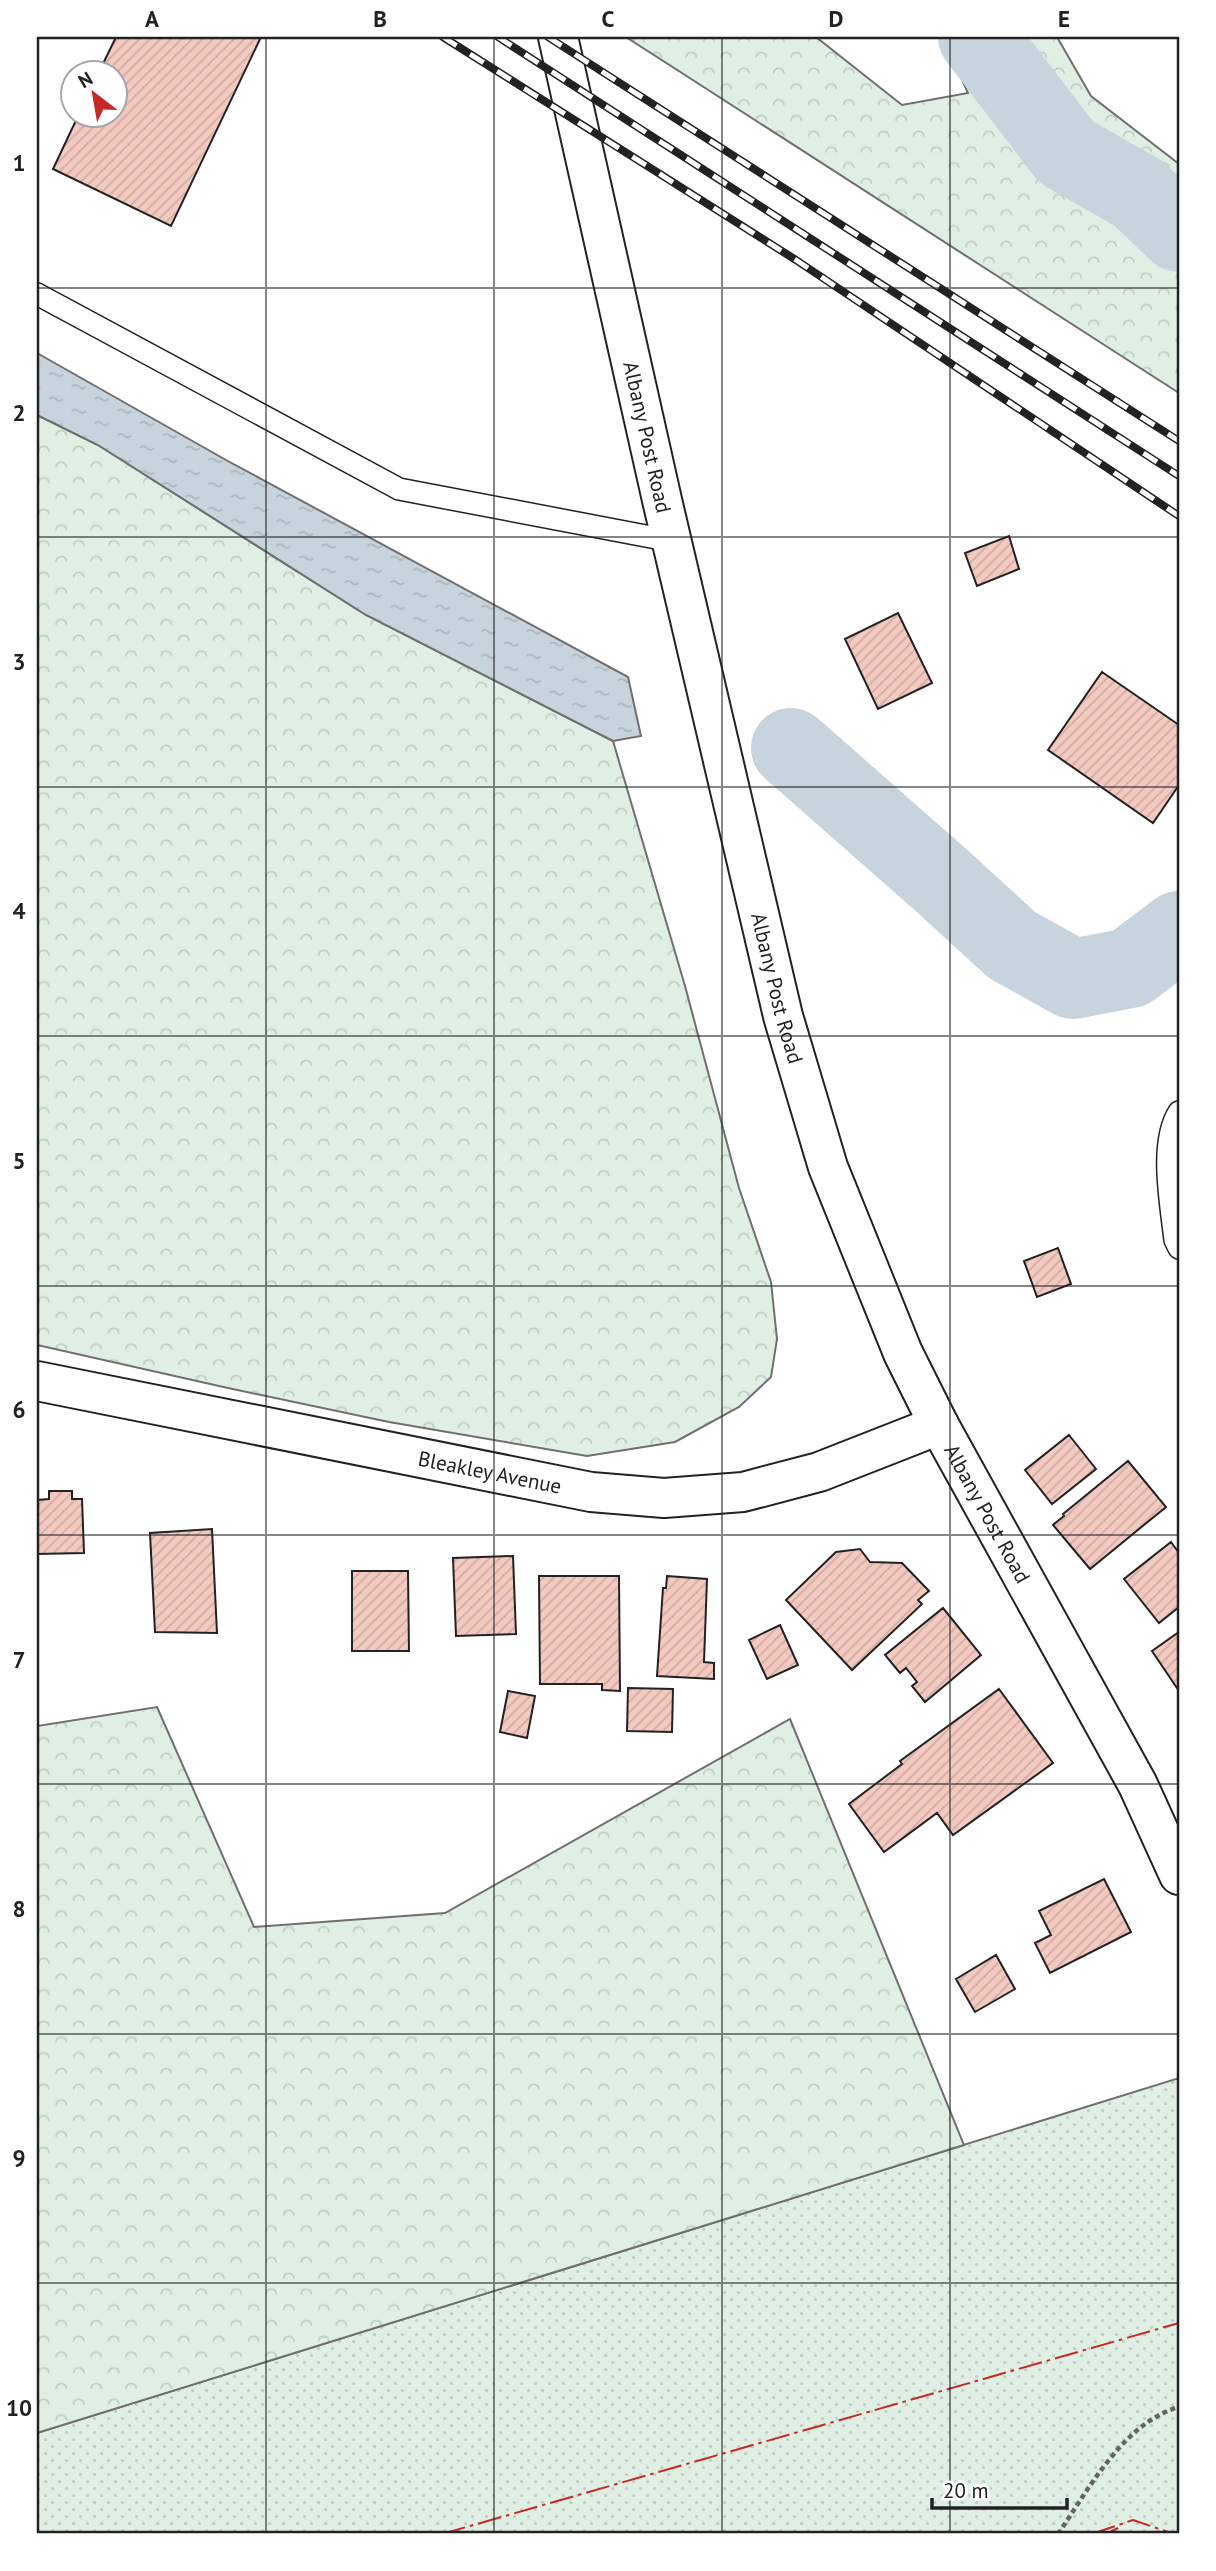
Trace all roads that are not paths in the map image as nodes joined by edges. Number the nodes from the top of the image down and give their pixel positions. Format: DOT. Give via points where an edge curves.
graph roads {
  1 [pos="558,37"];
  2 [pos="37,294"];
  3 [pos="672,541"];
  4 [pos="1179,1112"];
  5 [pos="1179,1248"];
  6 [pos="37,1381"];
  7 [pos="939,1425"];
  8 [pos="1179,1875"];
  1 -- 3 [label="main road, Albany Post Road"];
  2 -- 3 [label="lane" via="399,489"];
  3 -- 7 [label="main road, Albany Post Road" via="783,1016 833,1180 903,1353"];
  4 -- 5 [label="lane" via="1166,1168"];
  6 -- 7 [label="main road, Bleakley Avenue" via="591,1492 664,1497 743,1492 806,1475"];
  7 -- 8 [label="main road, Albany Post Road" via="1138,1785"];
}
